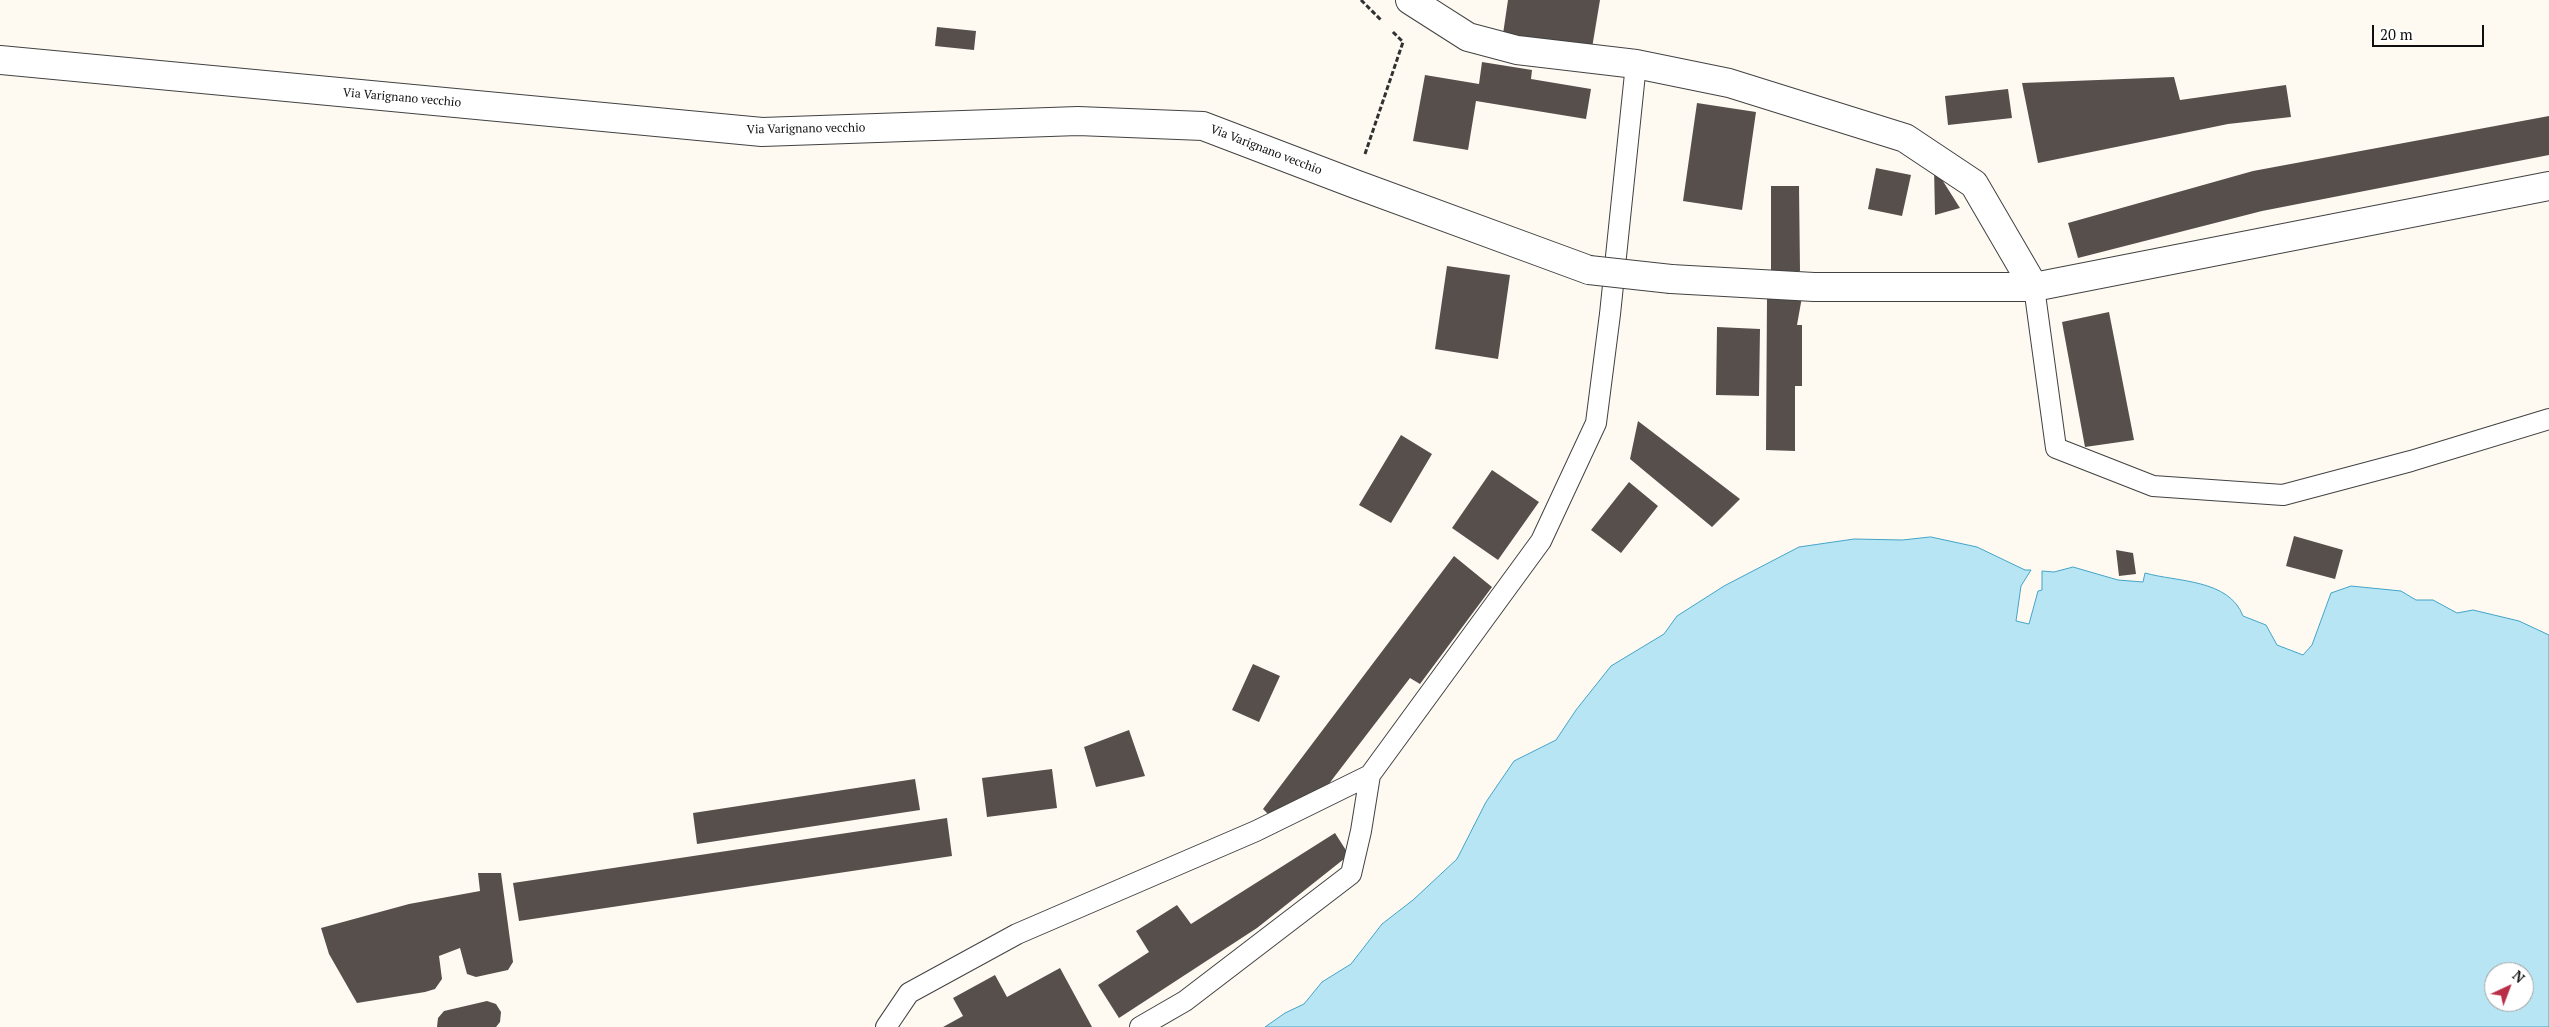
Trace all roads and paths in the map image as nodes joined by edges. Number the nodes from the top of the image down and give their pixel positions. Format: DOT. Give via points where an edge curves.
graph roads {
  1 [pos="1410,0"];
  2 [pos="1402,42"];
  3 [pos="0,60"];
  4 [pos="1636,64"];
  5 [pos="1355,184"];
  6 [pos="2549,186"];
  7 [pos="2034,287"];
  8 [pos="2549,419"];
  9 [pos="1370,775"];
  10 [pos="886,1027"];
  11 [pos="1140,1027"];
  1 -- 4 [label="street" via="1468,37 1516,50"];
  2 -- 5 [label="path"];
  3 -- 5 [label="street, Via Varignano vecchio" via="762,132 1078,121 1203,126"];
  4 -- 7 [label="street" via="1729,84 1905,138 1974,184"];
  4 -- 9 [label="lane" via="1596,424 1542,541"];
  5 -- 7 [label="street, Via Varignano vecchio, bridge" via="1589,270 1670,279 1814,286"];
  6 -- 7 [label="street, Via Varignano vecchio"];
  7 -- 8 [label="lane" via="2056,448 2153,486 2283,495"];
  9 -- 10 [label="lane" via="1256,831 1017,934 909,993"];
  9 -- 11 [label="lane" via="1362,831 1351,874 1185,1001"];
}
